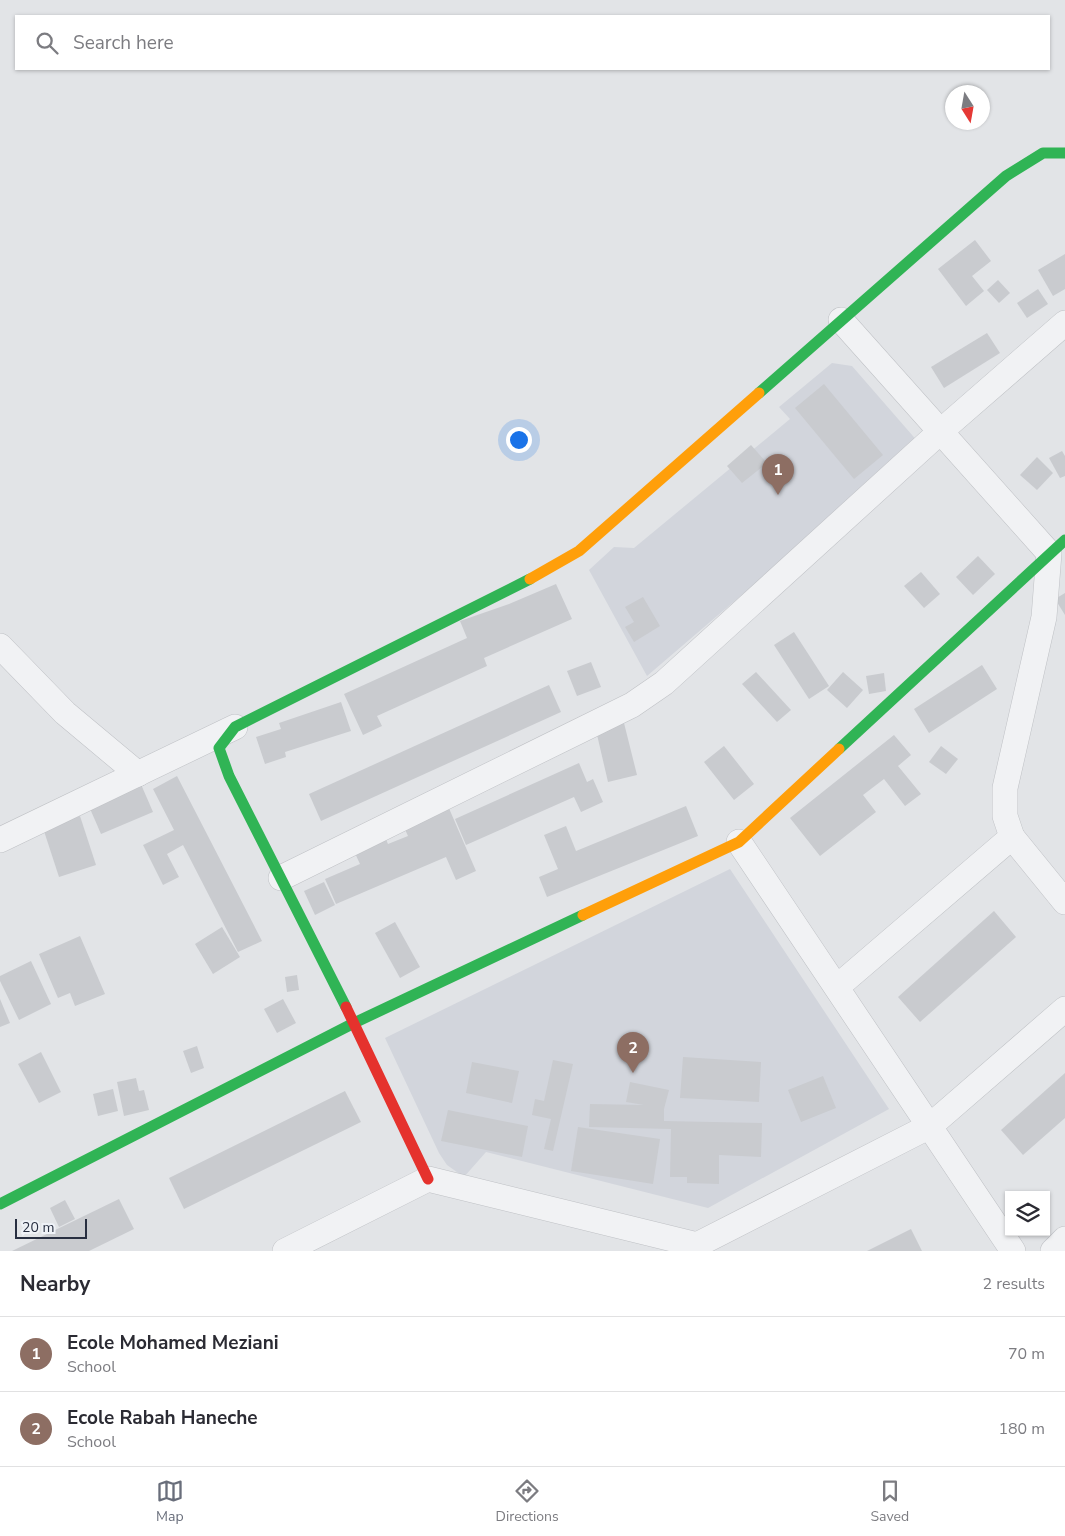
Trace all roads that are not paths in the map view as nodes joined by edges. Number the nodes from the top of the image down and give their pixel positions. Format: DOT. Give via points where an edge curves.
graph roads {
  1 [pos="1065,152"];
  2 [pos="841,320"];
  3 [pos="1065,323"];
  4 [pos="942,431"];
  5 [pos="1057,546"];
  6 [pos="0,646"];
  7 [pos="235,728"];
  8 [pos="138,774"];
  9 [pos="1012,837"];
  10 [pos="0,840"];
  11 [pos="738,842"];
  12 [pos="281,878"];
  13 [pos="1065,902"];
  14 [pos="837,987"];
  15 [pos="1065,1009"];
  16 [pos="354,1023"];
  17 [pos="930,1126"];
  18 [pos="428,1179"];
  19 [pos="0,1204"];
  20 [pos="1065,1239"];
  21 [pos="691,1248"];
  22 [pos="285,1251"];
  23 [pos="1013,1251"];
  24 [pos="1053,1251"];
  1 -- 2 [label="street" via="1043,153 1006,176"];
  2 -- 4 [label="street"];
  2 -- 7 [label="street" via="579,551 546,571"];
  3 -- 4 [label="street"];
  4 -- 5 [label="street"];
  4 -- 12 [label="street" via="664,683 632,705"];
  5 -- 9 [label="street" via="1005,788 1005,816"];
  5 -- 11 [label="street"];
  6 -- 8 [label="street" via="65,712"];
  7 -- 8 [label="street"];
  7 -- 12 [label="street" via="219,748 229,776"];
  8 -- 10 [label="street"];
  9 -- 13 [label="street"];
  9 -- 14 [label="street"];
  11 -- 14 [label="street"];
  11 -- 16 [label="street"];
  12 -- 16 [label="street"];
  14 -- 17 [label="street"];
  15 -- 17 [label="street"];
  16 -- 18 [label="street"];
  16 -- 19 [label="street"];
  17 -- 21 [label="street"];
  17 -- 23 [label="street"];
  18 -- 21 [label="street"];
  18 -- 22 [label="street"];
  20 -- 24 [label="street"];
}
